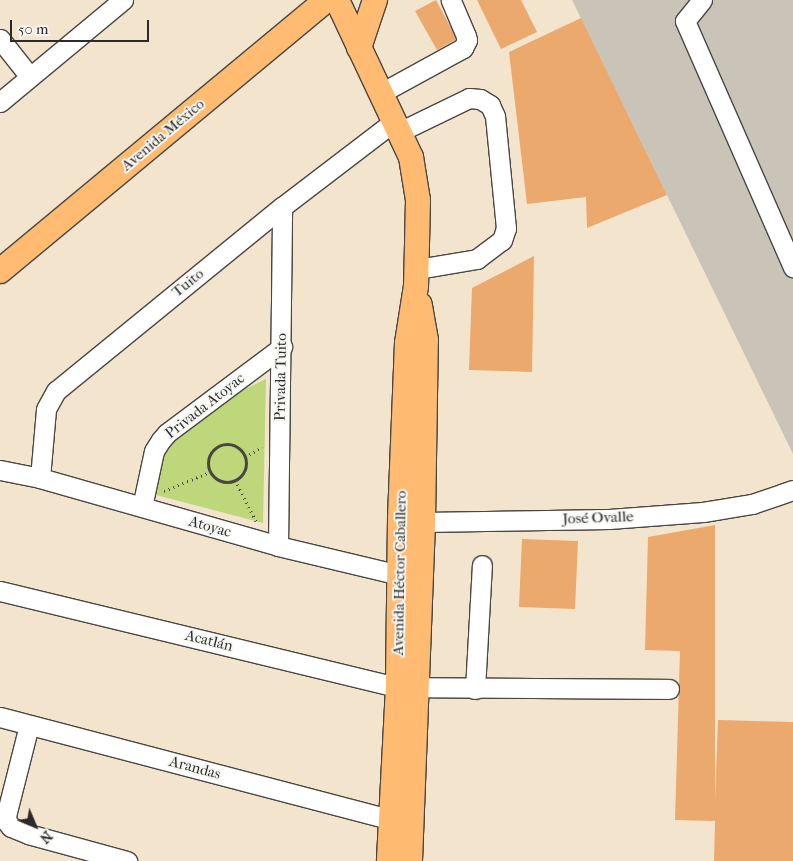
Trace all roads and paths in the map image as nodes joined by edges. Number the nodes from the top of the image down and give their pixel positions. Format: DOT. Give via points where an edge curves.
graph roads {
  1 [pos="327,0"];
  2 [pos="337,0"];
  3 [pos="376,0"];
  4 [pos="702,0"];
  5 [pos="120,1"];
  6 [pos="444,15"];
  7 [pos="0,39"];
  8 [pos="358,48"];
  9 [pos="30,77"];
  10 [pos="379,94"];
  11 [pos="0,102"];
  12 [pos="396,127"];
  13 [pos="282,207"];
  14 [pos="793,267"];
  15 [pos="0,271"];
  16 [pos="417,277"];
  17 [pos="282,347"];
  18 [pos="265,456"];
  19 [pos="245,457"];
  20 [pos="0,470"];
  21 [pos="210,472"];
  22 [pos="40,478"];
  23 [pos="235,480"];
  24 [pos="793,490"];
  25 [pos="149,501"];
  26 [pos="248,519"];
  27 [pos="412,520"];
  28 [pos="257,522"];
  29 [pos="263,523"];
  30 [pos="278,546"];
  31 [pos="482,565"];
  32 [pos="411,575"];
  33 [pos="0,591"];
  34 [pos="408,688"];
  35 [pos="475,689"];
  36 [pos="669,689"];
  37 [pos="0,716"];
  38 [pos="29,725"];
  39 [pos="390,819"];
  40 [pos="127,861"];
  41 [pos="389,861"];
  42 [pos="410,861"];
  1 -- 15 [label="main road, Avenida México"];
  2 -- 8 [label="main road, Avenida Héctor Caballero"];
  3 -- 8 [label="main road"];
  4 -- 14 [label="street" via="685,21"];
  5 -- 9 [label="street"];
  6 -- 10 [label="street" via="451,0 467,40 463,48"];
  7 -- 9 [label="street"];
  8 -- 10 [label="main road, Avenida Héctor Caballero"];
  9 -- 11 [label="street"];
  10 -- 12 [label="main road, Avenida Héctor Caballero"];
  12 -- 13 [label="street, Tuito"];
  12 -- 16 [label="main road, Avenida Héctor Caballero" via="415,173"];
  12 -- 16 [label="street, Tuito" via="469,98 485,102 495,116 506,228 502,240 477,259"];
  13 -- 17 [label="street, Privada Tuito"];
  13 -- 22 [label="street, Tuito" via="56,391 46,409"];
  16 -- 27 [label="main road, Avenida Héctor Caballero" via="408,343"];
  17 -- 25 [label="street, Privada Atoyac" via="161,440 154,451"];
  17 -- 30 [label="street, Privada Tuito"];
  18 -- 19 [label="path" via="265,446"];
  19 -- 21 [label="path" via="233,445 221,445 208,458"];
  19 -- 23 [label="path" via="245,469"];
  20 -- 22 [label="street, Atoyac"];
  21 -- 23 [label="path" via="223,482"];
  21 -- 25 [label="path"];
  22 -- 25 [label="street, Atoyac"];
  23 -- 28 [label="path"];
  24 -- 27 [label="street, José Ovalle" via="752,504 703,512 609,519"];
  25 -- 30 [label="street, Atoyac"];
  26 -- 28 [label="path"];
  27 -- 32 [label="main road, Avenida Héctor Caballero"];
  28 -- 29 [label="path"];
  30 -- 32 [label="street, Atoyac"];
  31 -- 35 [label="street"];
  32 -- 34 [label="main road, Avenida Héctor Caballero"];
  33 -- 34 [label="street, Acatlán"];
  34 -- 35 [label="street, Acatlán"];
  34 -- 39 [label="main road, Avenida Héctor Caballero"];
  34 -- 42 [label="main road, Avenida Héctor Caballero"];
  35 -- 36 [label="street, Acatlán"];
  37 -- 38 [label="street, Arandas"];
  38 -- 39 [label="street, Arandas"];
  38 -- 40 [label="street" via="7,822 28,834"];
  39 -- 41 [label="main road, Avenida Héctor Caballero"];
}
